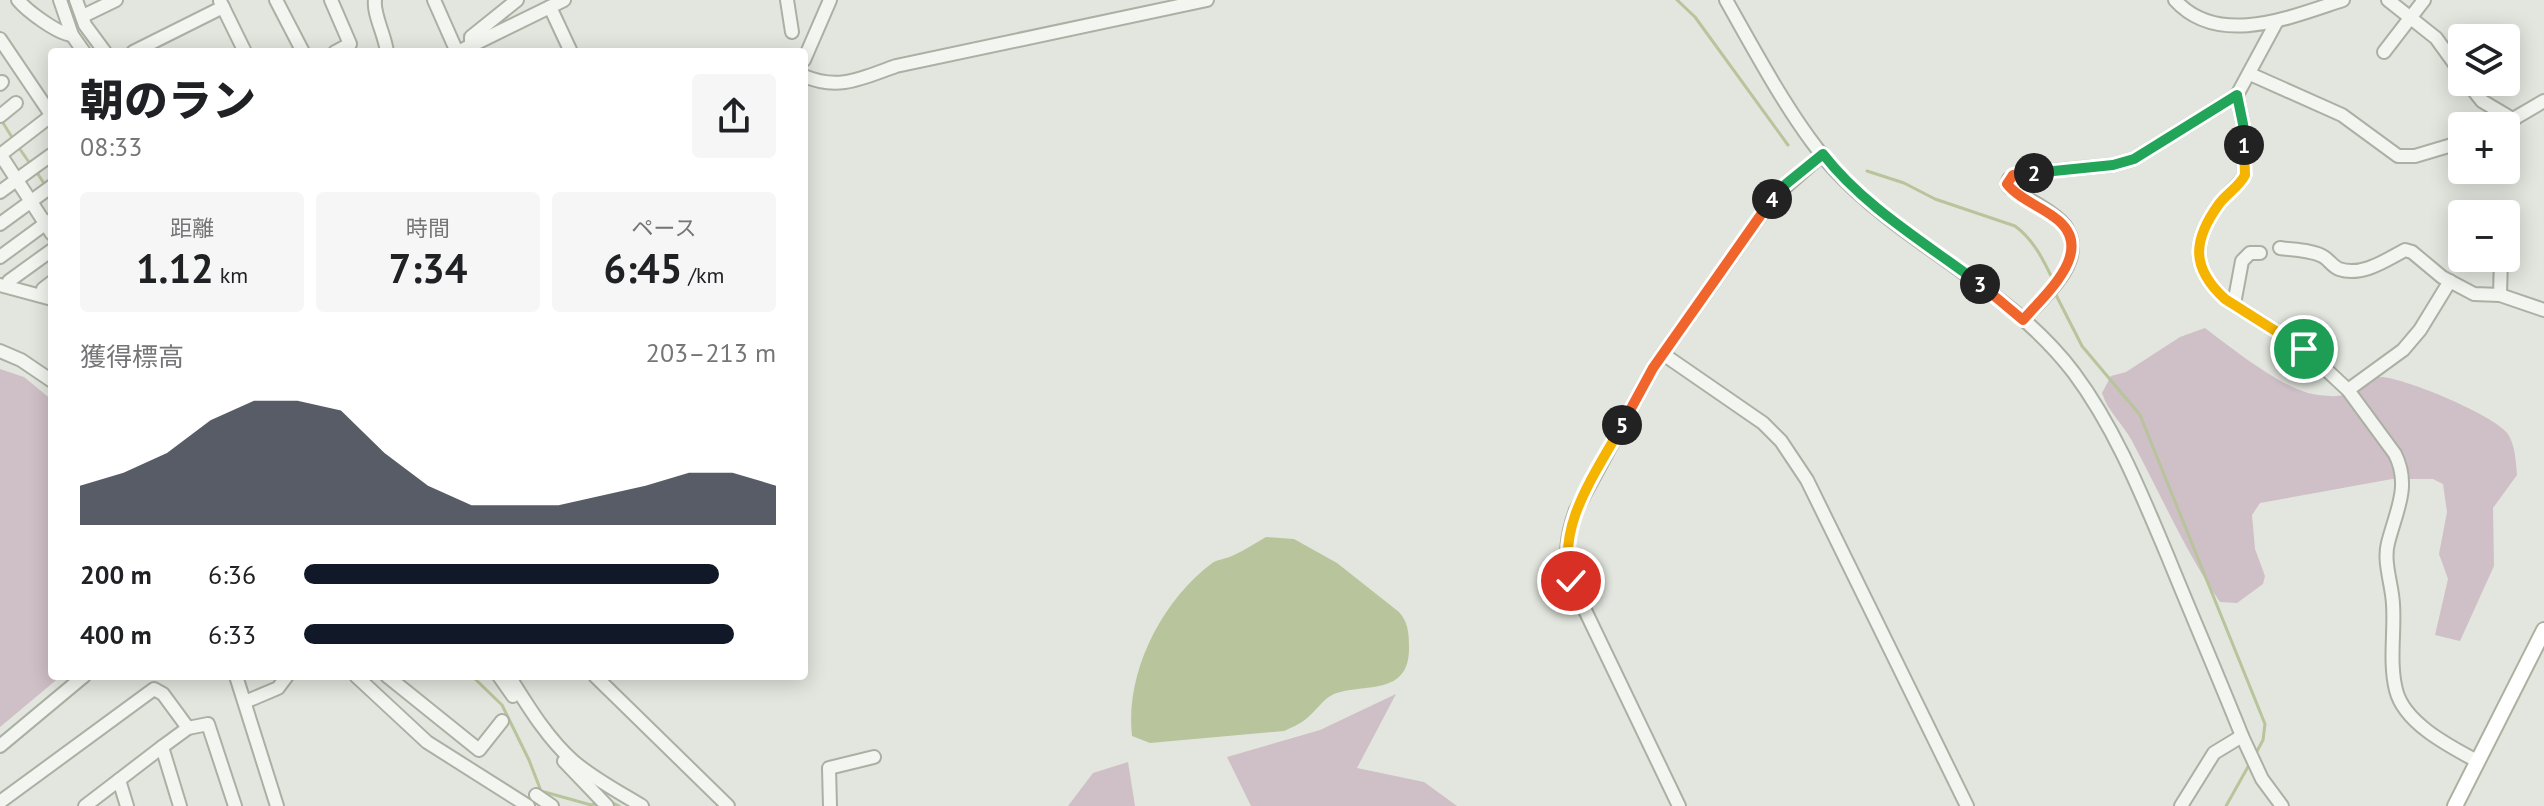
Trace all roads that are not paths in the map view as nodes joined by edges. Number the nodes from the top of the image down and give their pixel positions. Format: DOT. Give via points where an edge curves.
graph roads {
  1 [pos="18,0"];
  2 [pos="60,0"];
  3 [pos="76,0"];
  4 [pos="116,0"];
  5 [pos="276,0"];
  6 [pos="331,0"];
  7 [pos="375,0"];
  8 [pos="517,0"];
  9 [pos="564,0"];
  10 [pos="787,0"];
  11 [pos="830,0"];
  12 [pos="1207,0"];
  13 [pos="1726,0"];
  14 [pos="2175,0"];
  15 [pos="2343,0"];
  16 [pos="2388,0"];
  17 [pos="2424,0"];
  18 [pos="438,3"];
  19 [pos="221,4"];
  20 [pos="550,7"];
  21 [pos="83,16"];
  22 [pos="2411,18"];
  23 [pos="2277,21"];
  24 [pos="792,32"];
  25 [pos="72,35"];
  26 [pos="0,39"];
  27 [pos="471,46"];
  28 [pos="81,48"];
  29 [pos="102,48"];
  30 [pos="140,48"];
  31 [pos="243,48"];
  32 [pos="301,48"];
  33 [pos="342,48"];
  34 [pos="386,48"];
  35 [pos="456,48"];
  36 [pos="467,48"];
  37 [pos="569,48"];
  38 [pos="808,51"];
  39 [pos="2384,52"];
  40 [pos="2448,55"];
  41 [pos="2250,74"];
  42 [pos="808,77"];
  43 [pos="2237,95"];
  44 [pos="2478,96"];
  45 [pos="2544,101"];
  46 [pos="16,103"];
  47 [pos="48,109"];
  48 [pos="2496,112"];
  49 [pos="0,116"];
  50 [pos="2520,117"];
  51 [pos="48,118"];
  52 [pos="2448,146"];
  53 [pos="0,154"];
  54 [pos="1823,154"];
  55 [pos="48,157"];
  56 [pos="17,180"];
  57 [pos="48,189"];
  58 [pos="0,192"];
  59 [pos="31,201"];
  60 [pos="48,222"];
  61 [pos="0,224"];
  62 [pos="48,226"];
  63 [pos="2280,248"];
  64 [pos="48,253"];
  65 [pos="2260,253"];
  66 [pos="0,257"];
  67 [pos="2501,272"];
  68 [pos="2450,281"];
  69 [pos="5,283"];
  70 [pos="48,290"];
  71 [pos="2500,295"];
  72 [pos="2234,304"];
  73 [pos="2544,310"];
  74 [pos="2023,320"];
  75 [pos="0,351"];
  76 [pos="1663,354"];
  77 [pos="48,378"];
  78 [pos="2348,390"];
  79 [pos="2544,630"];
  80 [pos="79,680"];
  81 [pos="237,680"];
  82 [pos="284,680"];
  83 [pos="360,680"];
  84 [pos="392,680"];
  85 [pos="502,680"];
  86 [pos="512,680"];
  87 [pos="601,680"];
  88 [pos="245,702"];
  89 [pos="502,721"];
  90 [pos="188,728"];
  91 [pos="2242,736"];
  92 [pos="0,746"];
  93 [pos="162,747"];
  94 [pos="874,757"];
  95 [pos="2473,759"];
  96 [pos="119,780"];
  97 [pos="536,795"];
  98 [pos="0,802"];
  99 [pos="85,806"];
  100 [pos="127,806"];
  101 [pos="180,806"];
  102 [pos="235,806"];
  103 [pos="277,806"];
  104 [pos="528,806"];
  105 [pos="552,806"];
  106 [pos="607,806"];
  107 [pos="642,806"];
  108 [pos="728,806"];
  109 [pos="830,806"];
  110 [pos="1679,806"];
  111 [pos="1967,806"];
  112 [pos="2181,806"];
  113 [pos="2282,806"];
  114 [pos="2455,806"];
  1 -- 25 [label="street" via="62,34"];
  2 -- 25 [label="street"];
  3 -- 21 [label="street"];
  4 -- 21 [label="street"];
  5 -- 32 [label="street"];
  6 -- 33 [label="street" via="350,44"];
  7 -- 34 [label="street"];
  8 -- 27 [label="street" via="471,37"];
  9 -- 20 [label="street"];
  10 -- 24 [label="street"];
  11 -- 38 [label="street"];
  12 -- 42 [label="street" via="896,66 853,81 830,85"];
  13 -- 54 [label="street"];
  14 -- 23 [label="street" via="2185,11 2220,26"];
  15 -- 23 [label="street"];
  16 -- 22 [label="street"];
  17 -- 22 [label="street"];
  18 -- 35 [label="street"];
  19 -- 30 [label="street"];
  19 -- 31 [label="street"];
  20 -- 27 [label="street"];
  20 -- 37 [label="street"];
  21 -- 29 [label="street"];
  22 -- 39 [label="street"];
  22 -- 40 [label="street"];
  23 -- 41 [label="street"];
  25 -- 28 [label="street"];
  26 -- 47 [label="street"];
  27 -- 36 [label="street"];
  41 -- 43 [label="street"];
  41 -- 52 [label="street" via="2342,115 2398,156"];
  43 -- 72 [label="street" via="2245,175 2219,204 2198,249 2205,276"];
  43 -- 74 [label="street" via="2134,159 2009,179 2010,188 2067,229 2071,242 2064,274"];
  44 -- 48 [label="street"];
  45 -- 50 [label="street"];
  46 -- 49 [label="street"];
  51 -- 53 [label="street"];
  53 -- 56 [label="street"];
  54 -- 74 [label="street" via="1876,207"];
  54 -- 76 [label="street" via="1773,198"];
  55 -- 56 [label="street"];
  56 -- 58 [label="street"];
  56 -- 59 [label="street"];
  57 -- 59 [label="street"];
  59 -- 60 [label="street"];
  59 -- 61 [label="street"];
  62 -- 66 [label="street"];
  63 -- 68 [label="street" via="2323,256 2333,266 2354,271 2405,250"];
  64 -- 69 [label="street"];
  65 -- 72 [label="street" via="2250,253 2242,261"];
  67 -- 71 [label="street"];
  68 -- 71 [label="street" via="2474,294"];
  68 -- 78 [label="street" via="2403,350"];
  69 -- 70 [label="street"];
  71 -- 73 [label="street"];
  72 -- 78 [label="street" via="2304,349"];
  74 -- 91 [label="street" via="2074,374 2133,473"];
  75 -- 77 [label="street"];
  76 -- 110 [label="street" via="1576,510 1566,564"];
  76 -- 111 [label="street" via="1763,423 1794,460"];
  78 -- 95 [label="street" via="2400,466 2402,499 2387,546 2396,689 2406,712"];
  79 -- 95 [label="main road"];
  80 -- 92 [label="street"];
  81 -- 88 [label="street"];
  82 -- 88 [label="street" via="278,688"];
  83 -- 104 [label="street" via="427,742"];
  84 -- 89 [label="street" via="479,750"];
  85 -- 106 [label="street" via="539,732"];
  86 -- 107 [label="street" via="565,753"];
  87 -- 108 [label="street"];
  88 -- 103 [label="street"];
  90 -- 93 [label="street"];
  90 -- 98 [label="street" via="154,689"];
  90 -- 102 [label="street" via="210,726"];
  91 -- 112 [label="street" via="2214,753"];
  91 -- 113 [label="street"];
  93 -- 96 [label="street"];
  93 -- 101 [label="street"];
  94 -- 109 [label="street" via="829,768"];
  95 -- 114 [label="main road"];
  96 -- 99 [label="street"];
  96 -- 100 [label="street"];
  97 -- 105 [label="street"];
}
